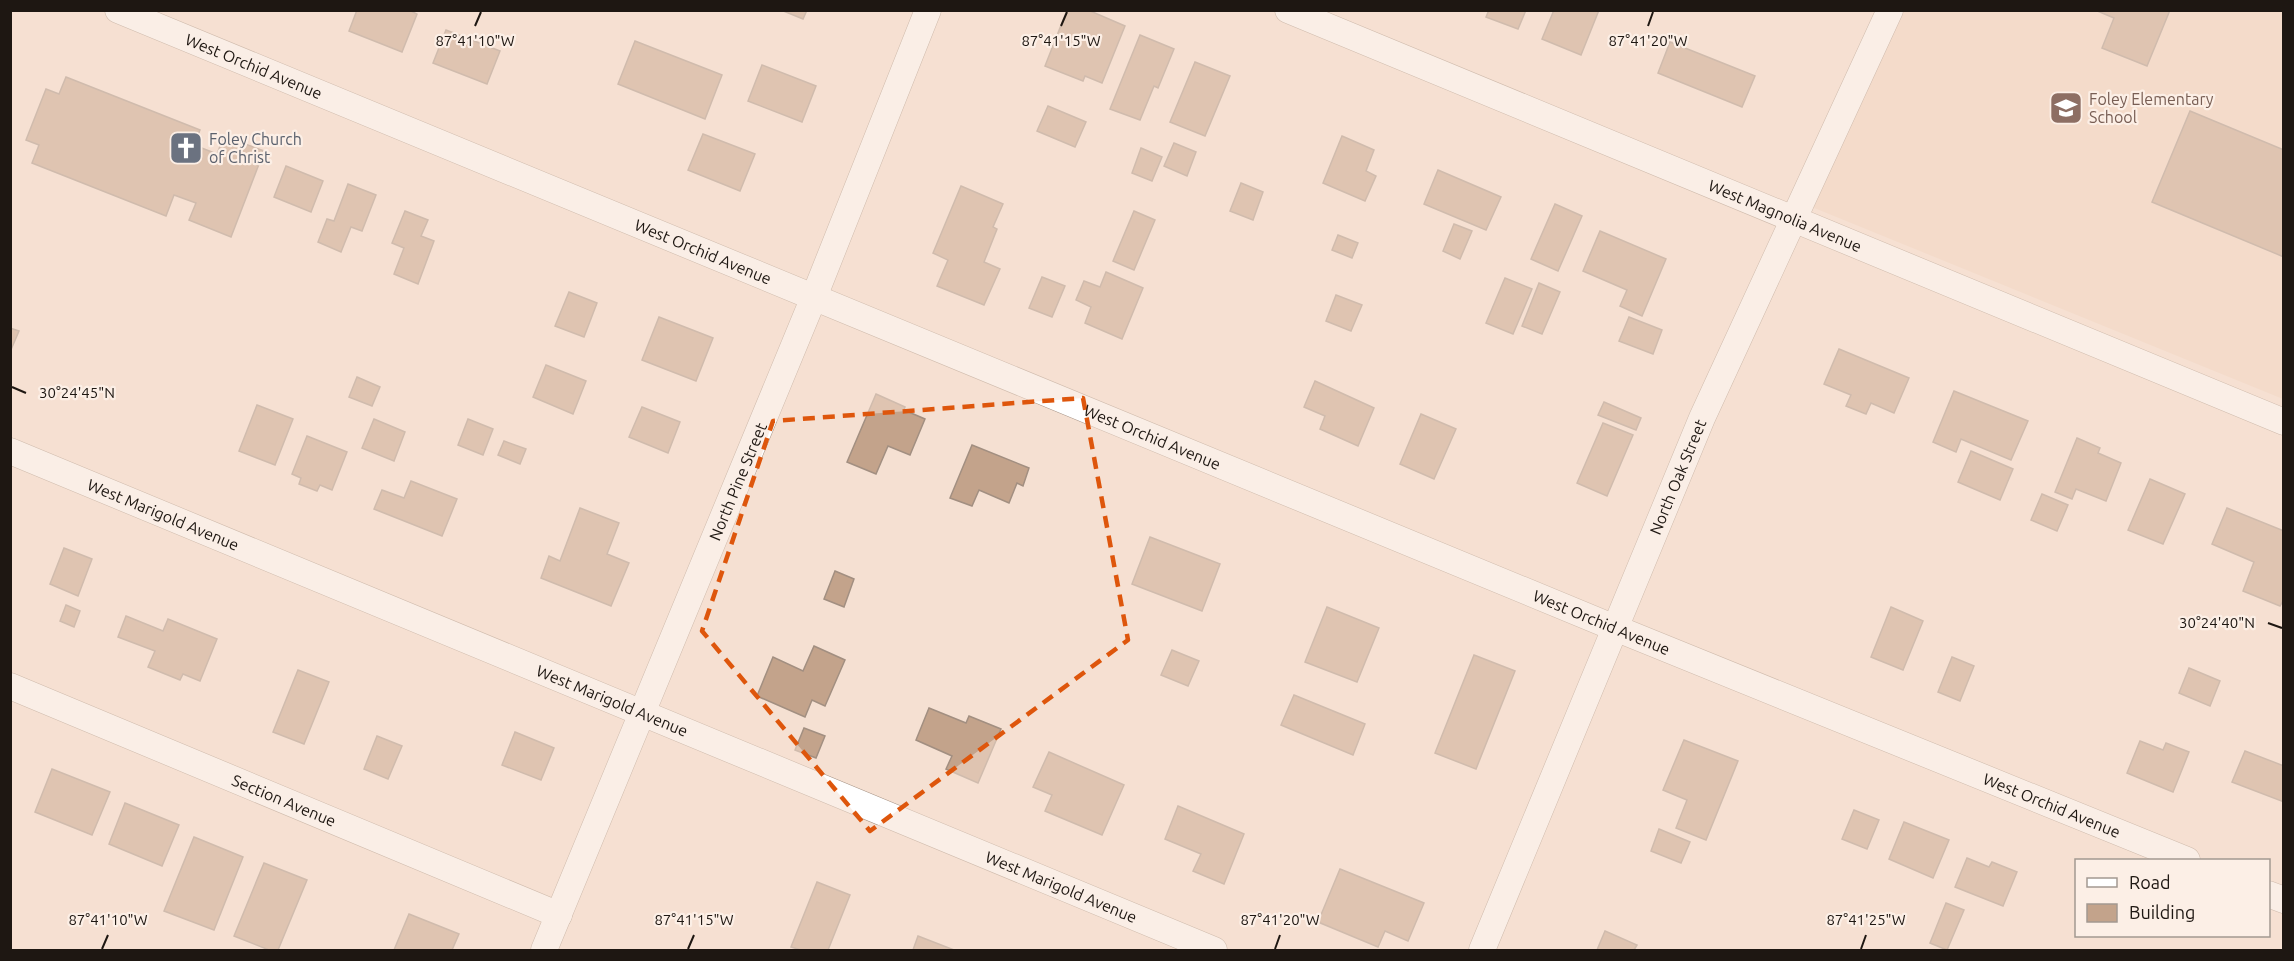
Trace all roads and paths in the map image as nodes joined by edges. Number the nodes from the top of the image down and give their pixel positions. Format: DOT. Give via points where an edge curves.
graph roads {
  1 [pos="118,10"];
  2 [pos="928,10"];
  3 [pos="1288,10"];
  4 [pos="1890,10"];
  5 [pos="1794,220"];
  6 [pos="814,297"];
  7 [pos="2283,422"];
  8 [pos="10,451"];
  9 [pos="1615,628"];
  10 [pos="10,686"];
  11 [pos="642,713"];
  12 [pos="2182,859"];
  13 [pos="559,915"];
  14 [pos="544,951"];
  15 [pos="1214,951"];
  16 [pos="1482,951"];
  1 -- 6 [label="street, West Orchid Avenue"];
  2 -- 6 [label="street, North Pine Street"];
  3 -- 5 [label="street, West Magnolia Avenue"];
  4 -- 5 [label="street, North Oak Street"];
  5 -- 7 [label="street, West Magnolia Avenue"];
  5 -- 9 [label="street, North Oak Street" via="1702,417"];
  6 -- 9 [label="street, West Orchid Avenue"];
  6 -- 11 [label="street, North Pine Street"];
  8 -- 11 [label="street, West Marigold Avenue"];
  9 -- 12 [label="street, West Orchid Avenue"];
  9 -- 16 [label="street, North Oak Street"];
  10 -- 13 [label="street, Section Avenue"];
  11 -- 13 [label="street, North Pine Street"];
  11 -- 15 [label="street, West Marigold Avenue"];
  13 -- 14 [label="street, North Pine Street"];
}
